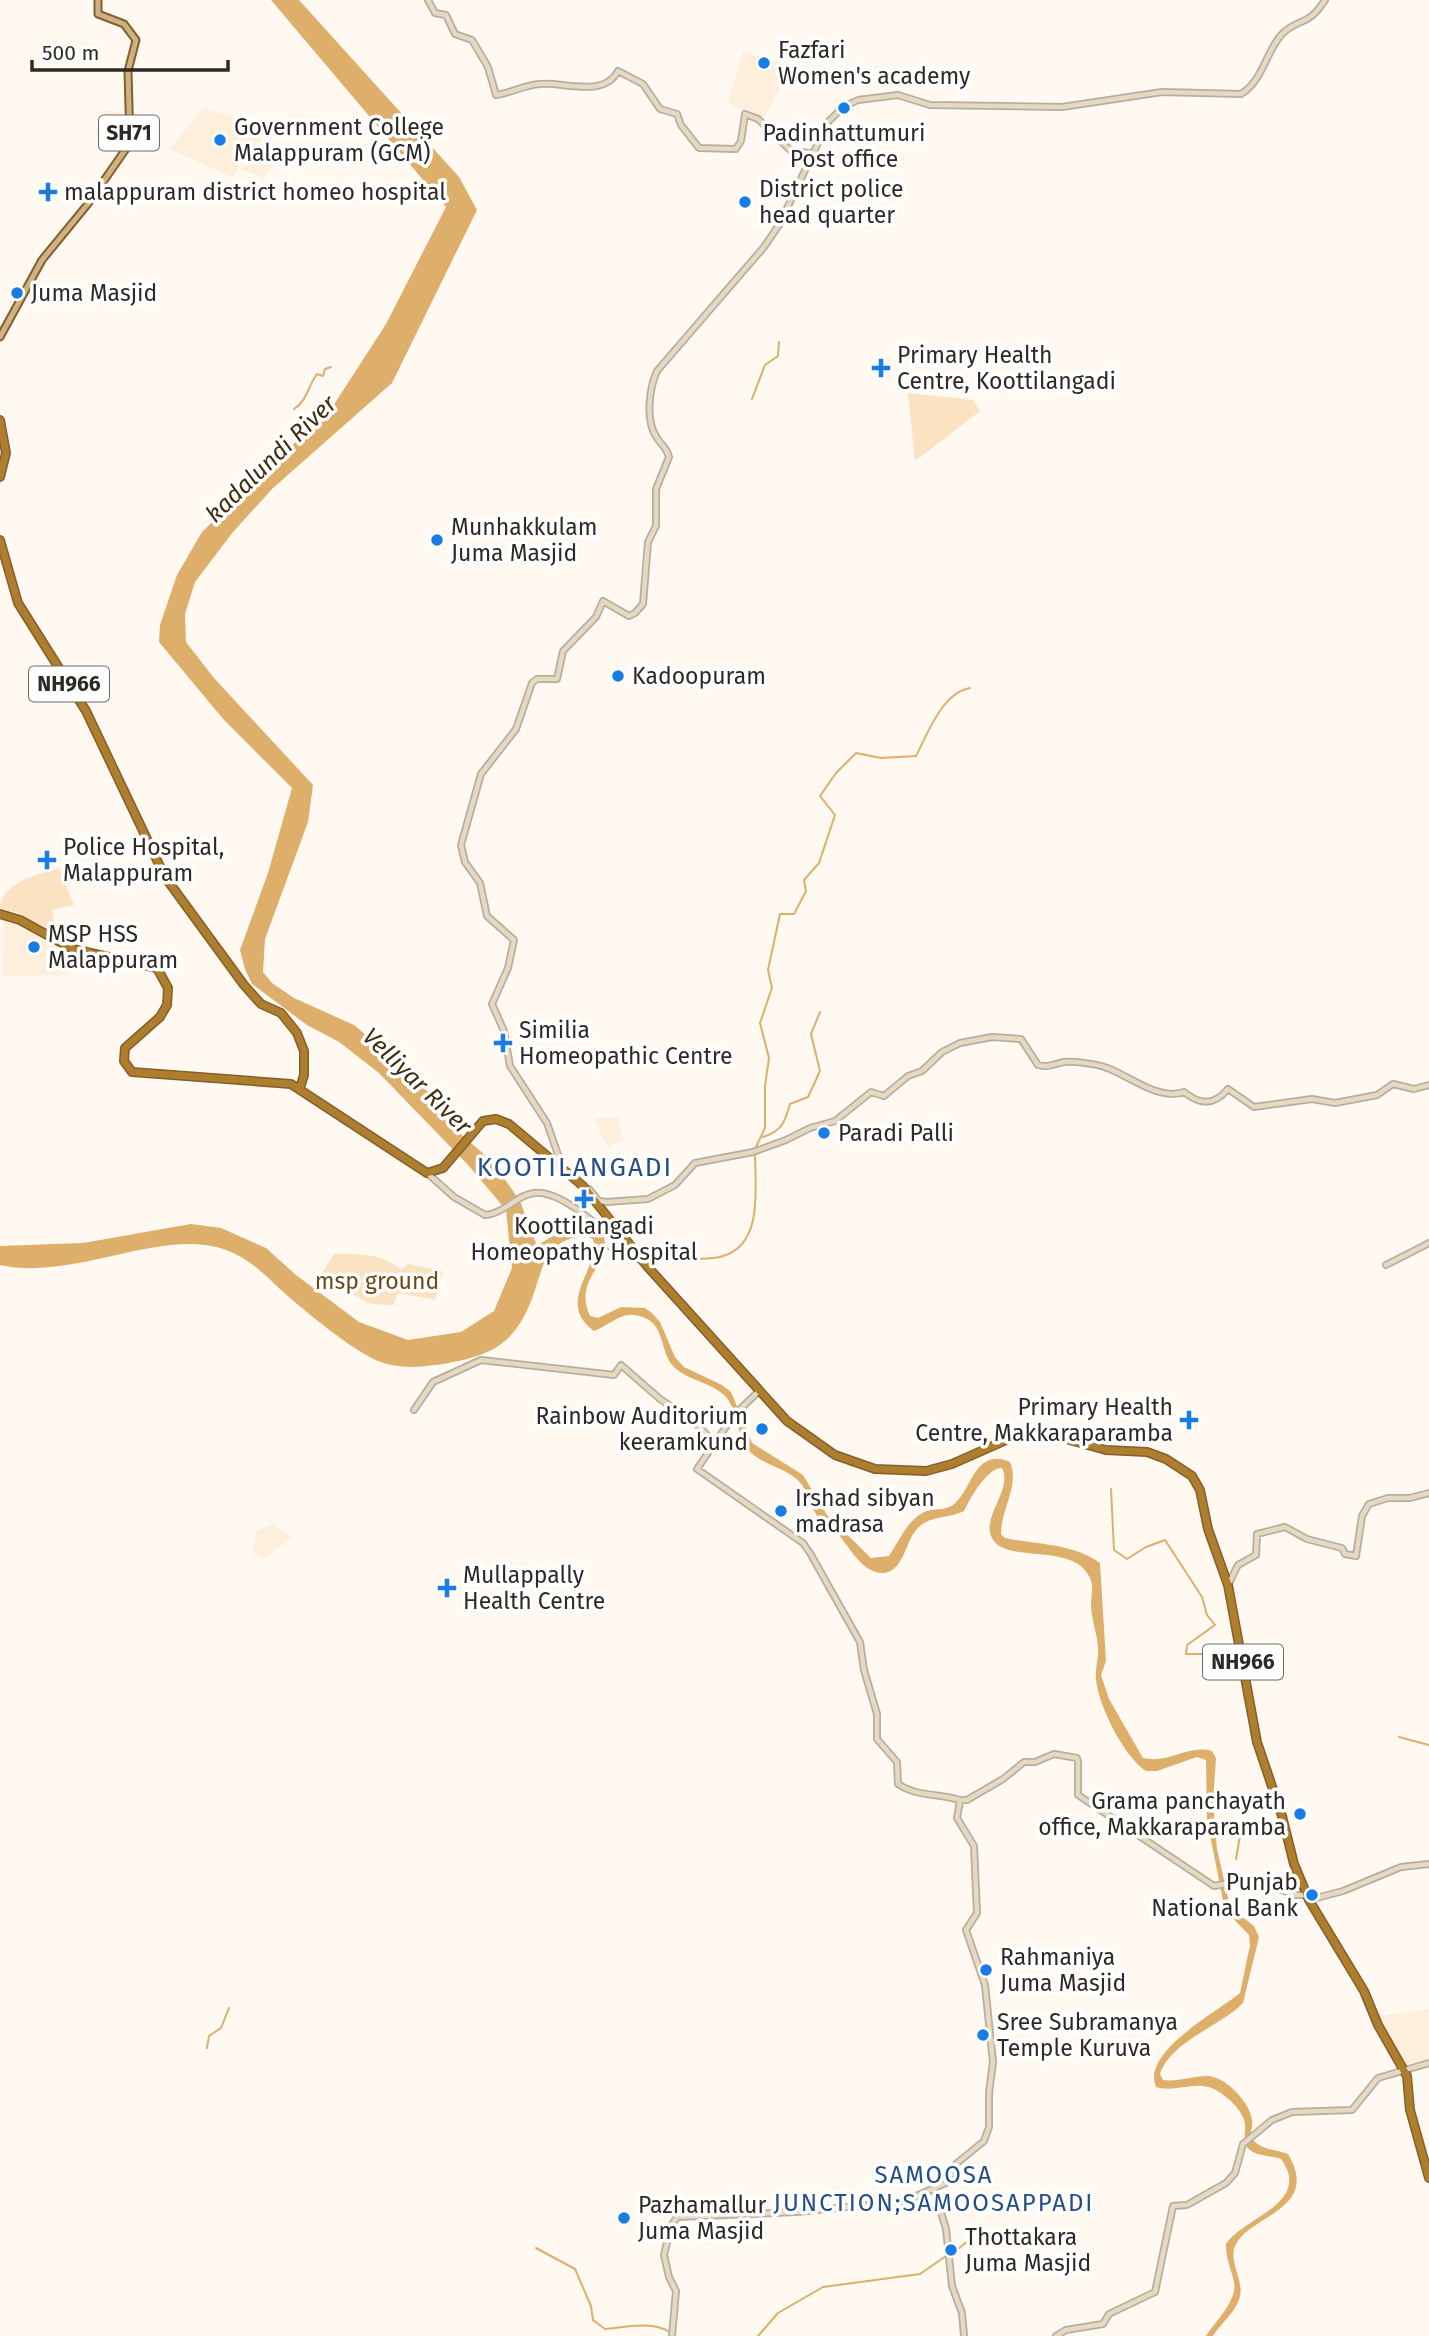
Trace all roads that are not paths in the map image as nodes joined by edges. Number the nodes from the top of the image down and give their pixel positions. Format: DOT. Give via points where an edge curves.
graph roads {
  1 [pos="98,0"];
  2 [pos="428,0"];
  3 [pos="1325,0"];
  4 [pos="813,154"];
  5 [pos="0,337"];
  6 [pos="0,420"];
  7 [pos="0,436"];
  8 [pos="0,465"];
  9 [pos="0,477"];
  10 [pos="0,540"];
  11 [pos="0,553"];
  12 [pos="0,915"];
  13 [pos="302,1075"];
  14 [pos="286,1082"];
  15 [pos="1429,1085"];
  16 [pos="301,1089"];
  17 [pos="563,1168"];
  18 [pos="427,1173"];
  19 [pos="586,1189"];
  20 [pos="1429,1243"];
  21 [pos="646,1265"];
  22 [pos="1386,1265"];
  23 [pos="760,1391"];
  24 [pos="414,1410"];
  25 [pos="715,1444"];
  26 [pos="1429,1493"];
  27 [pos="1228,1585"];
  28 [pos="960,1800"];
  29 [pos="1429,1864"];
  30 [pos="1308,1898"];
  31 [pos="1429,2063"];
  32 [pos="1404,2069"];
  33 [pos="1429,2178"];
  34 [pos="934,2189"];
  35 [pos="672,2334"];
  36 [pos="964,2336"];
  37 [pos="1056,2336"];
  1 -- 5 [label="main road, SH71" via="98,14 124,24 136,40 128,71 130,143 42,260"];
  2 -- 4 [label="main road" via="435,13 446,15 455,34 472,40 488,67 496,94 542,84 603,86 613,81 618,71 643,84 660,109 677,114 699,148 736,149 745,114 758,119 790,150"];
  3 -- 4 [label="main road" via="1310,20 1285,31 1241,94 1162,92 1062,107 930,105 898,94 858,100 844,107 828,122"];
  4 -- 17 [label="main road" via="764,247 653,378 653,431 669,457 656,489 656,526 648,542 643,604 629,616 603,601 596,617 563,651 557,679 532,683 516,729 481,774 464,831 461,851 480,883 487,916 514,943 492,1004 504,1031 510,1066 547,1123"];
  6 -- 9 [label="highway" via="6,453"];
  7 -- 8 [label="highway"];
  10 -- 13 [label="highway, NH966" via="18,603 86,711 165,877 255,999 289,1021 301,1042"];
  11 -- 13 [label="highway, NH966" via="14,604 83,713 162,878 247,994 287,1023 300,1051"];
  12 -- 14 [label="highway" via="20,920 73,949 157,968 168,988 167,1005 125,1048 124,1061 132,1072"];
  13 -- 14 [label="highway"];
  13 -- 16 [label="highway, NH966"];
  14 -- 16 [label="highway"];
  15 -- 19 [label="main road" via="1393,1084 1377,1095 1335,1103 1312,1099 1254,1107 1228,1089 1215,1102 1206,1103 1184,1092 1175,1095 1132,1083 1104,1067 1065,1062 1047,1068 1038,1065 1021,1039 992,1037 942,1052 884,1096 871,1092 835,1121 753,1152 695,1163 674,1185 648,1199 607,1202"];
  16 -- 18 [label="highway"];
  17 -- 18 [label="highway, NH966" via="502,1121 483,1121 449,1162"];
  17 -- 19 [label="highway, NH966"];
  18 -- 21 [label="main road" via="481,1214 491,1215 537,1193 578,1209"];
  19 -- 21 [label="highway, NH966"];
  20 -- 22 [label="main road"];
  21 -- 23 [label="highway, NH966"];
  23 -- 25 [label="main road" via="734,1415"];
  23 -- 27 [label="highway, NH966" via="811,1440 848,1461 875,1469 937,1469 1032,1432 1166,1459 1192,1476 1200,1490"];
  24 -- 25 [label="main road" via="433,1382 481,1360 614,1375 621,1365 695,1422"];
  25 -- 28 [label="main road" via="697,1469 803,1543 835,1595 860,1642 877,1714 877,1739 897,1762 896,1782 914,1795"];
  26 -- 27 [label="main road" via="1369,1504 1356,1556 1285,1527 1257,1534 1256,1555 1238,1565"];
  27 -- 30 [label="highway, NH966" via="1257,1742"];
  28 -- 30 [label="main road" via="1003,1779 1024,1762 1055,1755 1077,1758 1078,1795 1219,1887 1252,1879"];
  28 -- 34 [label="main road" via="957,1818 974,1846 976,1870 977,1913 965,1930 985,1985 990,2021 989,2127 984,2141 957,2164 957,2178"];
  29 -- 30 [label="main road" via="1401,1867 1343,1891"];
  30 -- 32 [label="highway, NH966"];
  31 -- 32 [label="main road"];
  32 -- 33 [label="highway, NH966"];
  32 -- 37 [label="main road" via="1374,2082 1352,2110 1292,2112 1262,2125 1243,2144 1235,2173 1226,2183 1187,2205 1173,2206 1155,2292 1109,2314 1103,2324"];
  34 -- 35 [label="main road" via="905,2201 856,2207 677,2217 664,2255 676,2291"];
  34 -- 36 [label="main road" via="946,2230"];
}
